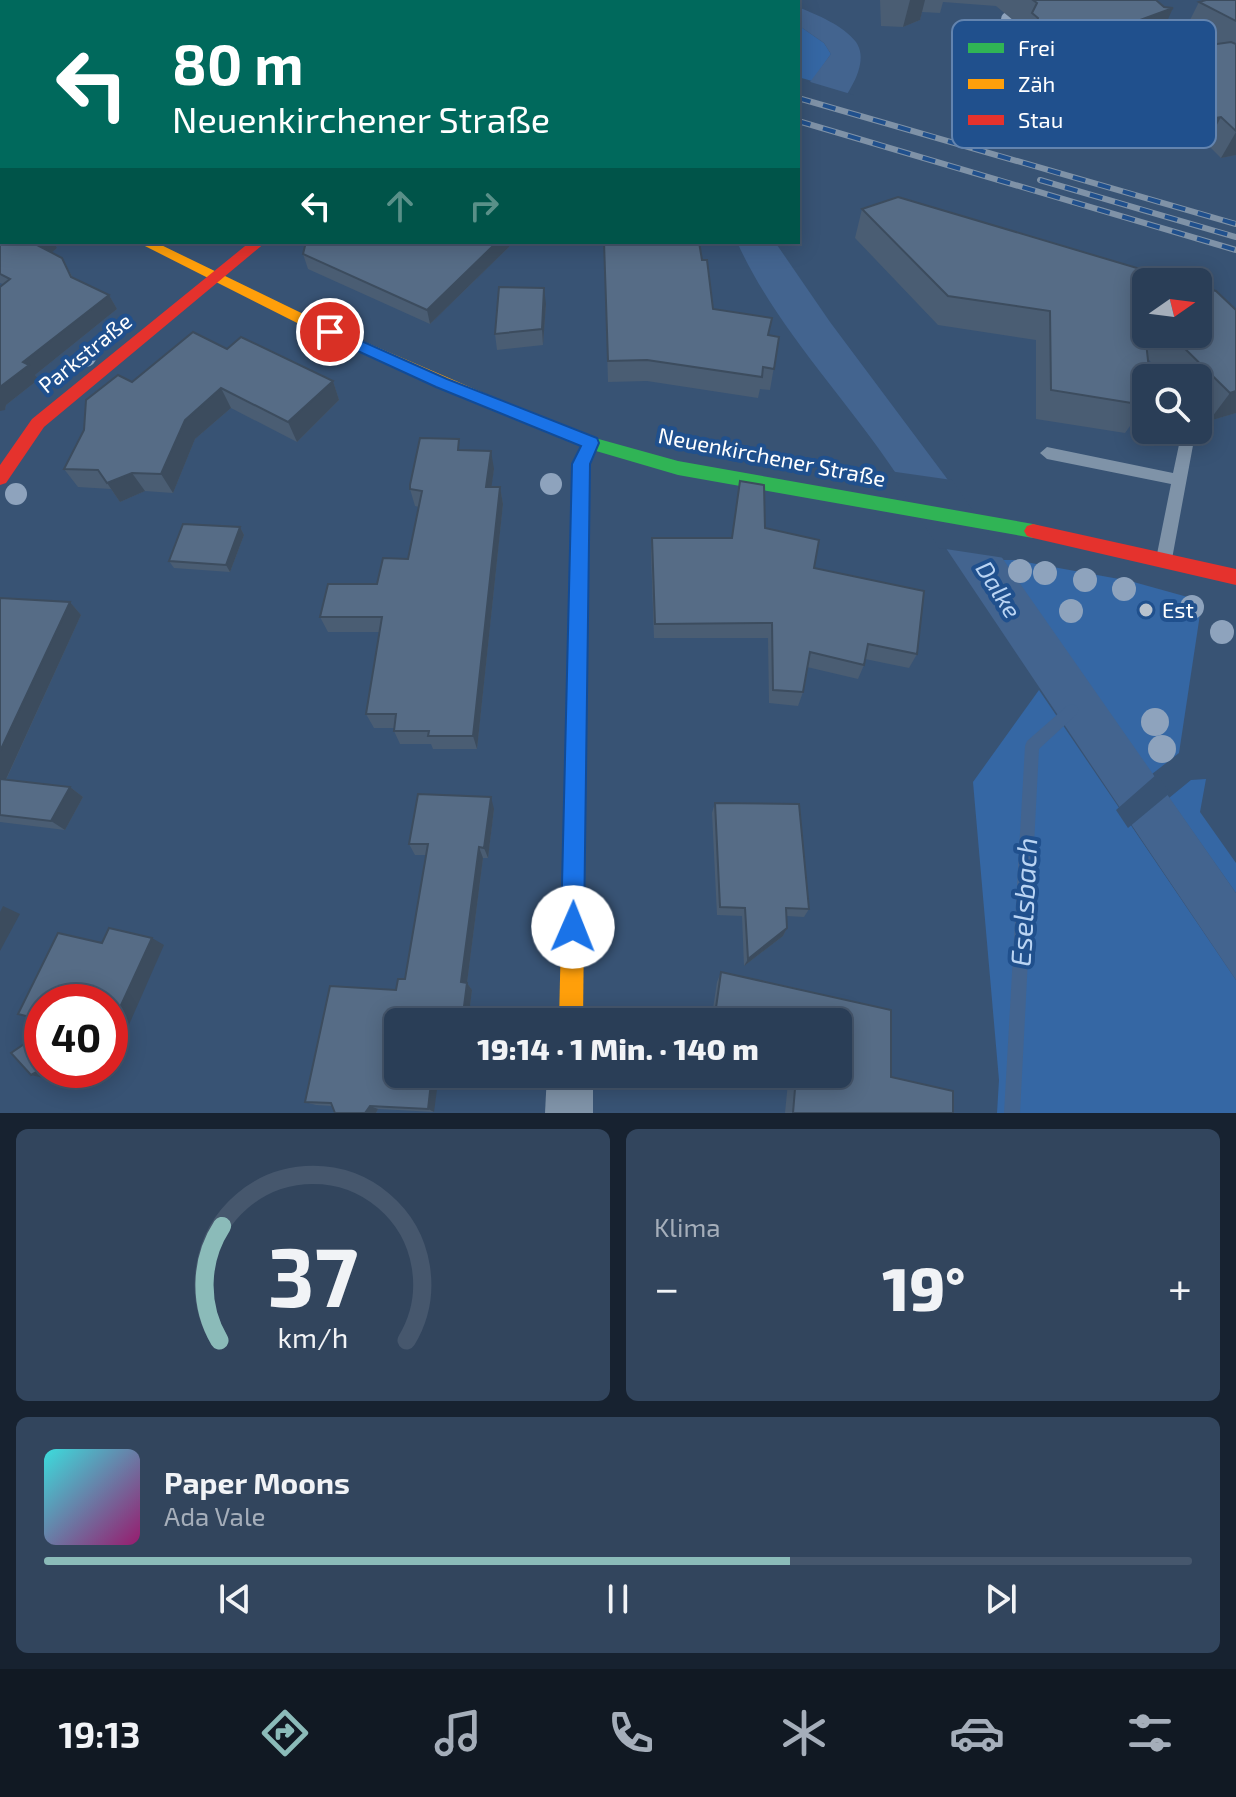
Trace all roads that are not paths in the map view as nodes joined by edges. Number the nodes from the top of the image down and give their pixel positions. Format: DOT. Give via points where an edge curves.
graph roads {
  1 [pos="148,244"];
  2 [pos="256,244"];
  3 [pos="214,277"];
  4 [pos="591,443"];
  5 [pos="1186,444"];
  6 [pos="1047,453"];
  7 [pos="0,478"];
  8 [pos="1180,480"];
  9 [pos="1164,559"];
  10 [pos="1236,577"];
  11 [pos="571,1008"];
  12 [pos="570,1088"];
  13 [pos="569,1113"];
  1 -- 3 [label="main road, Neuenkirchener Straße"];
  2 -- 3 [label="main road, Parkstraße"];
  3 -- 4 [label="main road, Neuenkirchener Straße" via="441,383"];
  3 -- 7 [label="main road, Parkstraße" via="38,423"];
  4 -- 9 [label="main road, Neuenkirchener Straße" via="678,468 992,522"];
  4 -- 11 [label="main road" via="581,464"];
  5 -- 8 [label="lane"];
  6 -- 8 [label="lane"];
  8 -- 9 [label="lane"];
  9 -- 10 [label="main road, Neuenkirchener Straße"];
  12 -- 13 [label="street"];
}
